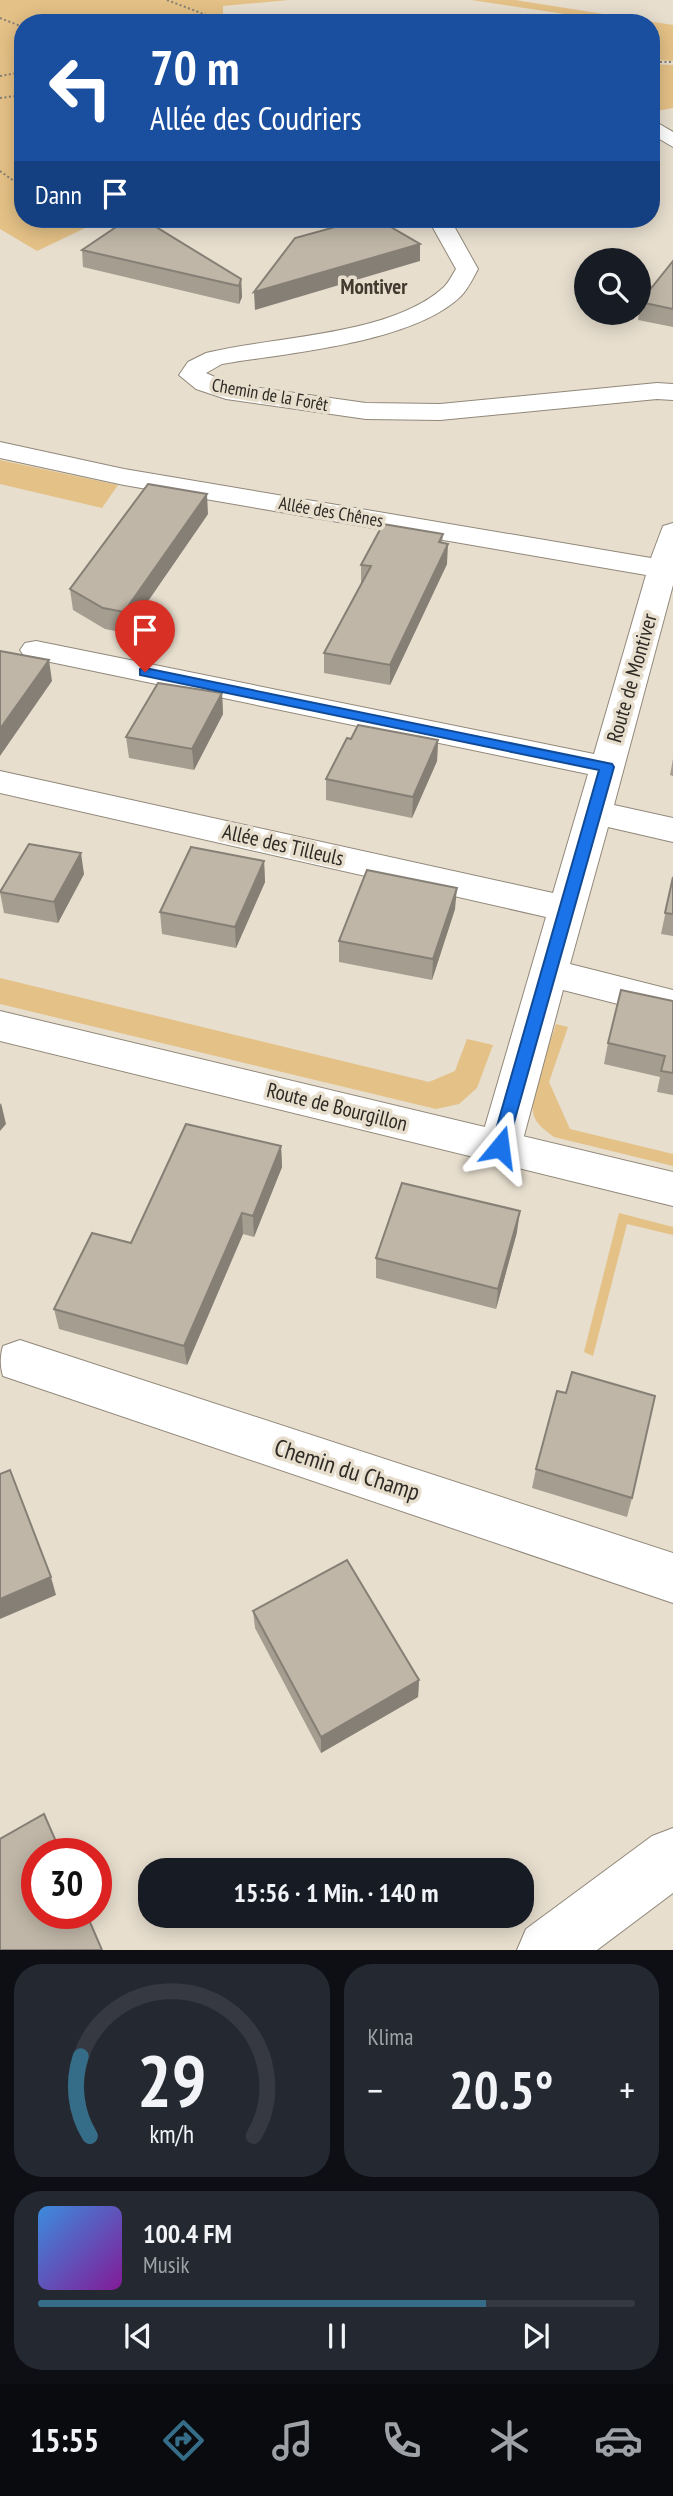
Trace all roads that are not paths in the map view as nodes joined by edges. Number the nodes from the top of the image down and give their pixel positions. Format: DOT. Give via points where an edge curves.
graph roads {
  1 [pos="444,228"];
  2 [pos="673,392"];
  3 [pos="0,450"];
  4 [pos="673,532"];
  5 [pos="663,569"];
  6 [pos="36,650"];
  7 [pos="607,767"];
  8 [pos="0,782"];
  9 [pos="594,812"];
  10 [pos="673,830"];
  11 [pos="567,909"];
  12 [pos="549,973"];
  13 [pos="673,1004"];
  14 [pos="0,1026"];
  15 [pos="500,1147"];
  16 [pos="673,1189"];
  17 [pos="20,1361"];
  18 [pos="673,1578"];
  19 [pos="673,1857"];
  20 [pos="547,1950"];
  1 -- 2 [label="street, Chemin de la Forêt" via="467,270 463,283 435,307 341,337 215,358 197,366 192,375 226,391 366,411 440,412"];
  3 -- 5 [label="street, Allée des Chênes" via="124,477"];
  4 -- 5 [label="street, Route de Montiver"];
  5 -- 7 [label="street, Route de Montiver"];
  6 -- 7 [label="street"];
  7 -- 9 [label="street, Route de Montiver"];
  8 -- 11 [label="street, Allée des Tilleuls"];
  9 -- 10 [label="street"];
  9 -- 11 [label="street, Route de Montiver"];
  11 -- 12 [label="street, Route de Montiver"];
  12 -- 13 [label="street"];
  12 -- 15 [label="street, Route de Montiver"];
  14 -- 15 [label="street, Route de Bourgillon"];
  15 -- 16 [label="street, Route de Bourgillon"];
  17 -- 18 [label="street, Chemin du Champ"];
  19 -- 20 [label="street"];
}
